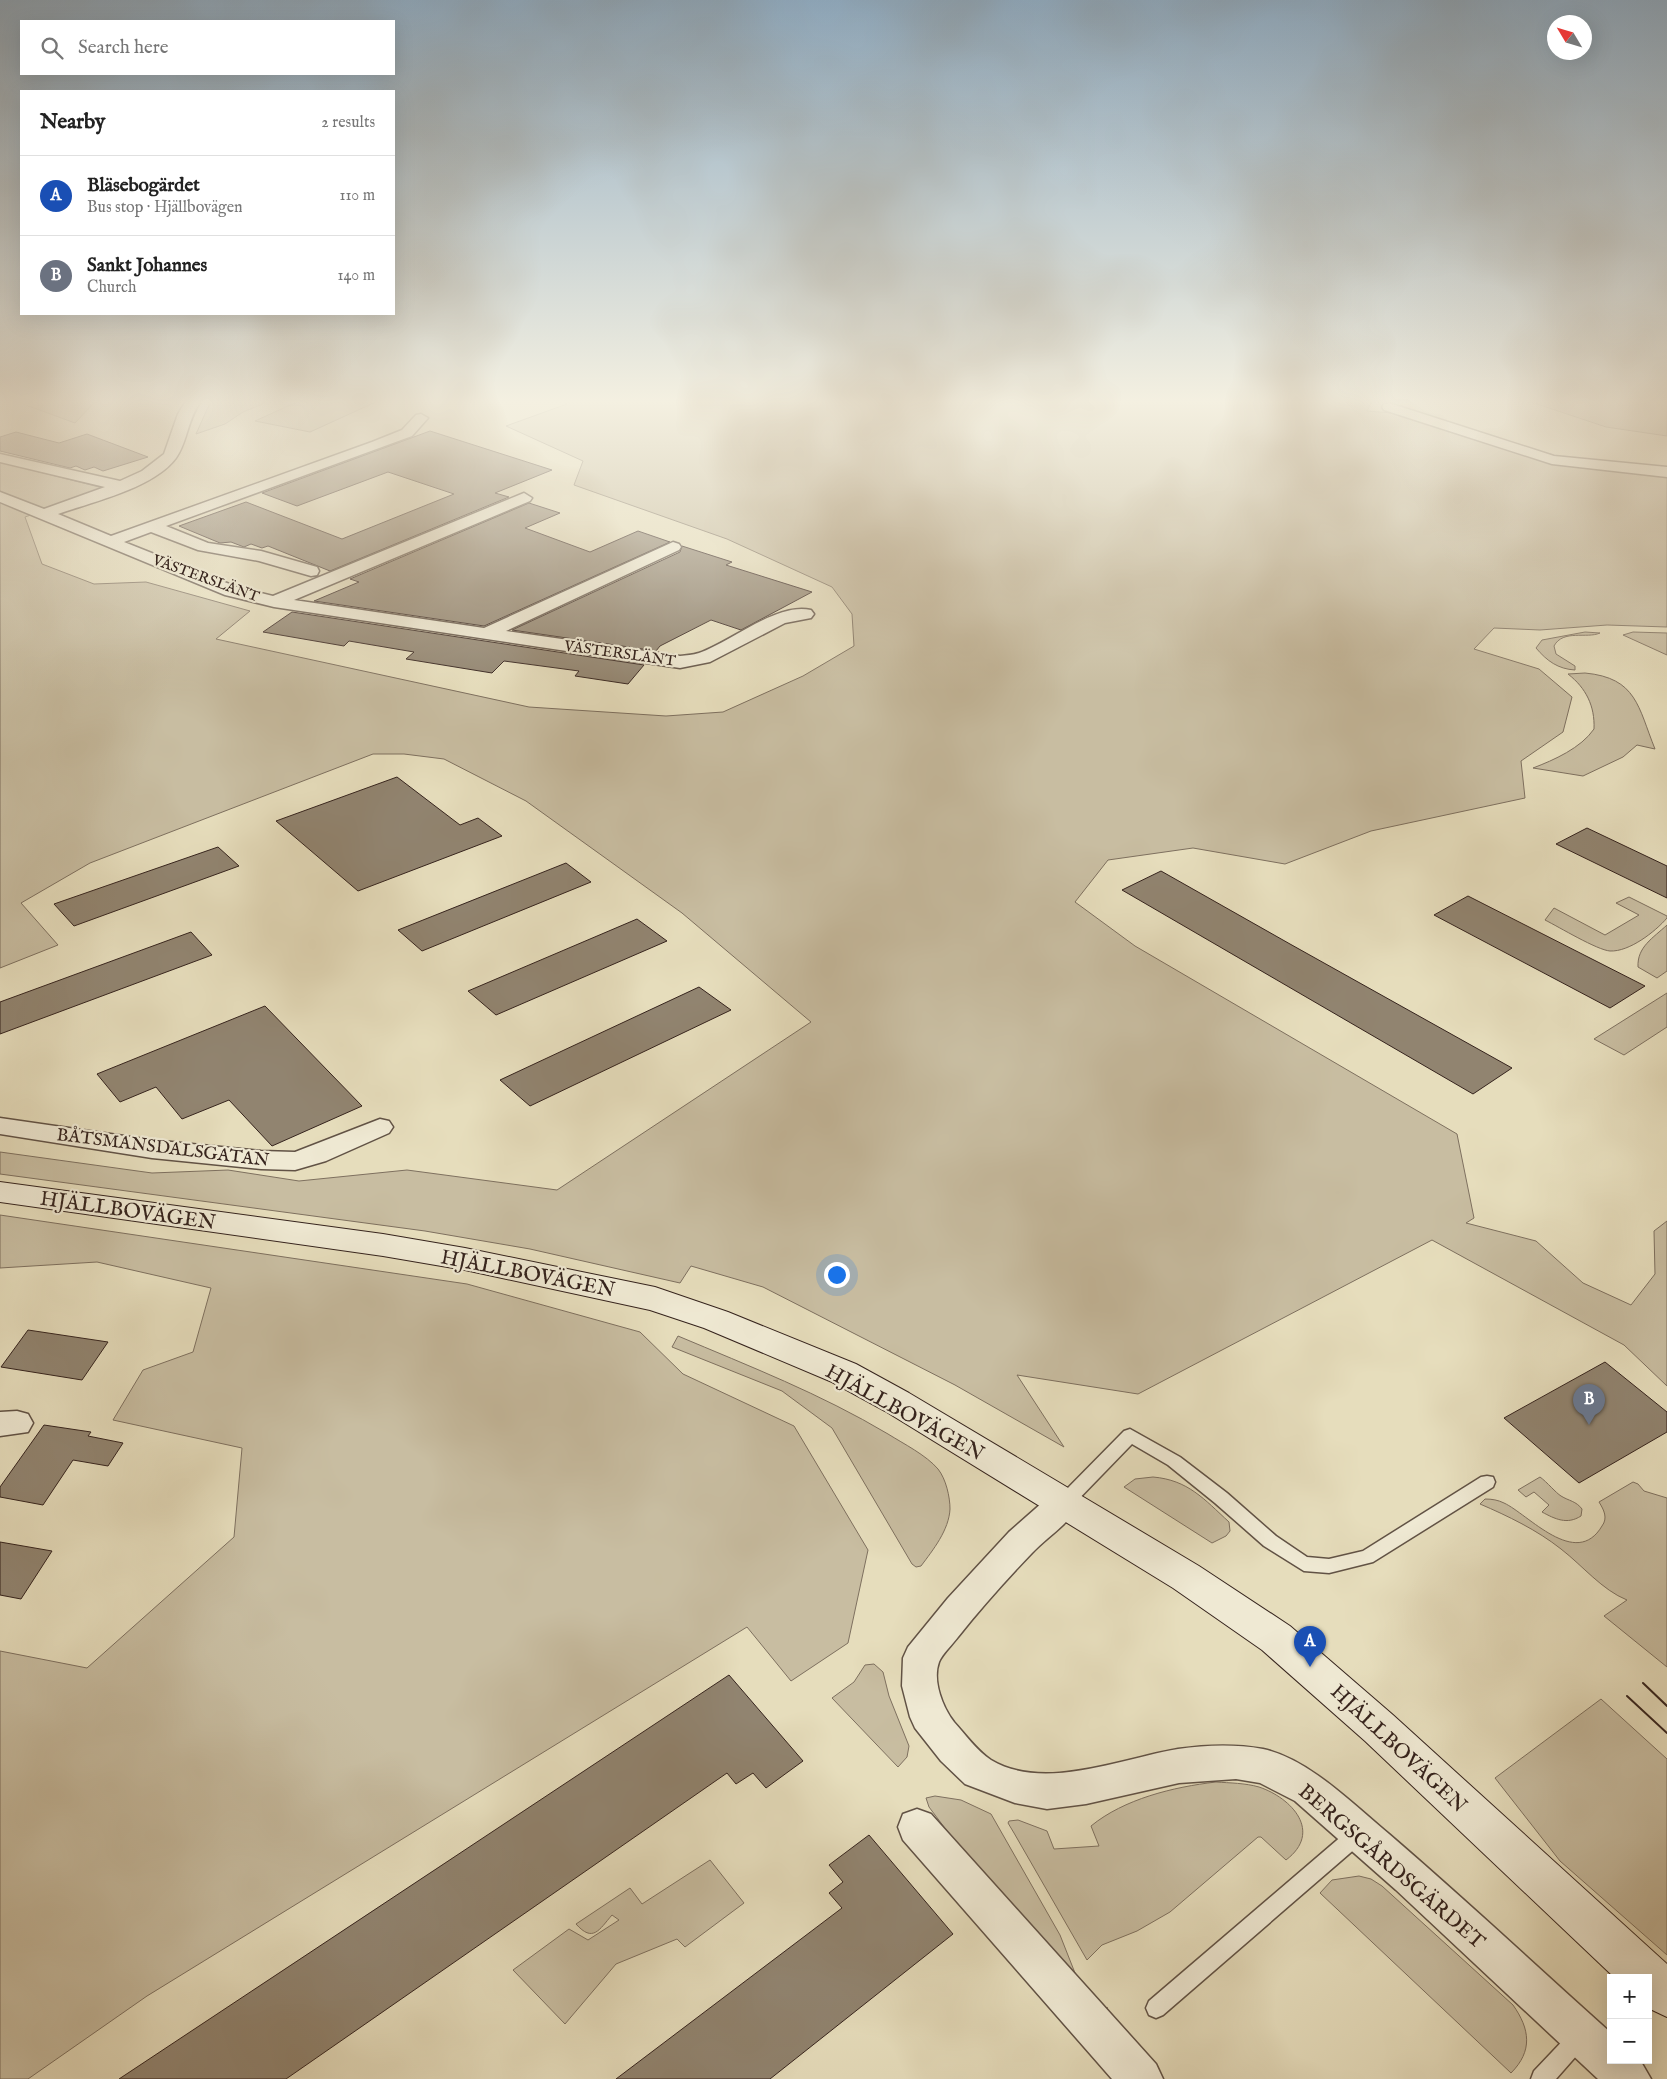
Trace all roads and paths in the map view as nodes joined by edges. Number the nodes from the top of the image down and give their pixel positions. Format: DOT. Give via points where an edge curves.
graph roads {
  1 [pos="3,498"];
  2 [pos="87,498"];
  3 [pos="230,498"];
  4 [pos="524,498"];
  5 [pos="46,513"];
  6 [pos="152,526"];
  7 [pos="111,541"];
  8 [pos="673,547"];
  9 [pos="311,571"];
  10 [pos="274,602"];
  11 [pos="805,614"];
  12 [pos="485,634"];
  13 [pos="0,1126"];
  14 [pos="380,1127"];
  15 [pos="0,1192"];
  16 [pos="1487,1482"];
  17 [pos="1063,1504"];
  18 [pos="917,1827"];
  19 [pos="1359,1833"];
  20 [pos="1644,1974"];
  21 [pos="1652,1981"];
  22 [pos="1667,1994"];
  23 [pos="1156,2008"];
  24 [pos="1581,2035"];
  25 [pos="1141,2079"];
  26 [pos="1542,2079"];
  27 [pos="1629,2079"];
  1 -- 5 [label="street, VÄSTERSLÄNT"];
  2 -- 5 [label="street"];
  3 -- 6 [label="street, VÄSTERSLÄNT"];
  4 -- 10 [label="street, VÄSTERSLÄNT"];
  5 -- 7 [label="street, VÄSTERSLÄNT"];
  6 -- 7 [label="street, VÄSTERSLÄNT"];
  6 -- 9 [label="street, VÄSTERSLÄNT" via="204,547 261,556"];
  7 -- 10 [label="street, VÄSTERSLÄNT" via="163,565"];
  8 -- 12 [label="street"];
  10 -- 12 [label="street, VÄSTERSLÄNT"];
  11 -- 12 [label="street, VÄSTERSLÄNT" via="780,619 704,658 680,662"];
  13 -- 14 [label="street, BÅTSMANSDALSGATAN" via="152,1149 296,1161"];
  15 -- 17 [label="street, HJÄLLBOVÄGEN" via="383,1245 655,1299 716,1320 844,1373"];
  16 -- 17 [label="lane" via="1367,1557 1329,1566 1304,1564 1270,1541 1174,1461 1130,1435"];
  17 -- 19 [label="street, BERGSGÅRDSGÄRDET" via="960,1608 921,1658 920,1686 928,1717 954,1749 978,1772 1014,1786 1047,1792 1086,1787 1179,1766 1236,1762 1266,1767 1308,1789"];
  17 -- 20 [label="street, HJÄLLBOVÄGEN" via="1186,1577 1276,1638 1379,1728"];
  18 -- 25 [label="street"];
  19 -- 23 [label="lane"];
  19 -- 24 [label="street, BERGSGÅRDSGÄRDET"];
  21 -- 22 [label="street, HJÄLLBOVÄGEN"];
  24 -- 26 [label="lane"];
  24 -- 27 [label="street, BERGSGÅRDSGÄRDET"];
}
